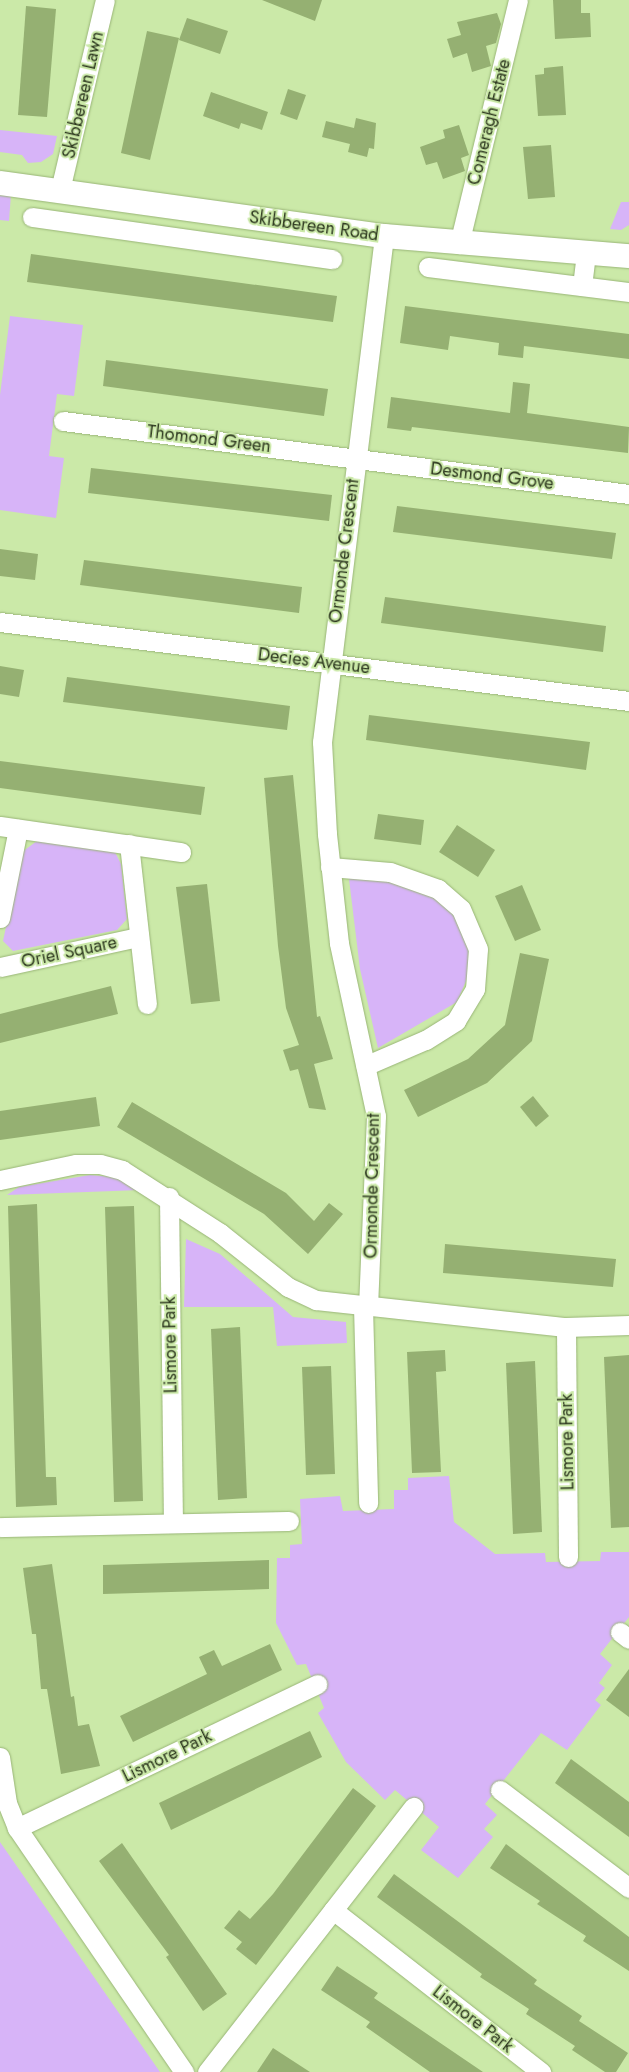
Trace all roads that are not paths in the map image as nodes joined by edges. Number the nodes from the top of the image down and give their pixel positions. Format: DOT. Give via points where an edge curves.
graph roads {
  1 [pos="105,0"];
  2 [pos="518,0"];
  3 [pos="0,182"];
  4 [pos="60,190"];
  5 [pos="198,210"];
  6 [pos="32,217"];
  7 [pos="384,236"];
  8 [pos="194,240"];
  9 [pos="459,244"];
  10 [pos="586,254"];
  11 [pos="629,256"];
  12 [pos="332,259"];
  13 [pos="428,267"];
  14 [pos="582,286"];
  15 [pos="629,292"];
  16 [pos="64,421"];
  17 [pos="355,458"];
  18 [pos="629,494"];
  19 [pos="0,622"];
  20 [pos="330,663"];
  21 [pos="629,700"];
  22 [pos="9,828"];
  23 [pos="129,844"];
  24 [pos="181,852"];
  25 [pos="330,867"];
  26 [pos="0,918"];
  27 [pos="138,937"];
  28 [pos="0,967"];
  29 [pos="147,1004"];
  30 [pos="365,1066"];
  31 [pos="0,1180"];
  32 [pos="169,1197"];
  33 [pos="365,1307"];
  34 [pos="629,1325"];
  35 [pos="566,1327"];
  36 [pos="368,1503"];
  37 [pos="289,1521"];
  38 [pos="173,1523"];
  39 [pos="0,1527"];
  40 [pos="568,1557"];
  41 [pos="317,1684"];
  42 [pos="0,1758"];
  43 [pos="500,1790"];
  44 [pos="413,1807"];
  45 [pos="17,1828"];
  46 [pos="629,1888"];
  47 [pos="333,1910"];
  48 [pos="184,2072"];
  49 [pos="208,2072"];
  50 [pos="541,2072"];
  1 -- 4 [label="street, Skibbereen Lawn"];
  2 -- 9 [label="street, Comeragh Estate"];
  3 -- 4 [label="street, Skibbereen Road"];
  4 -- 5 [label="street, Skibbereen Road"];
  5 -- 7 [label="street, Skibbereen Road"];
  5 -- 8 [label="street"];
  6 -- 8 [label="street, Skibbereen Road"];
  7 -- 9 [label="street, Skibbereen Road"];
  7 -- 17 [label="street, Ormonde Crescent"];
  8 -- 12 [label="street, Skibbereen Road"];
  9 -- 10 [label="street, Skibbereen Road"];
  10 -- 11 [label="street, Skibbereen Road"];
  10 -- 14 [label="street"];
  13 -- 14 [label="street"];
  14 -- 15 [label="street"];
  16 -- 17 [label="street, Thomond Green"];
  17 -- 18 [label="street, Desmond Grove"];
  17 -- 20 [label="street, Ormonde Crescent"];
  19 -- 20 [label="street, Decies Avenue"];
  20 -- 21 [label="street, Decies Avenue"];
  20 -- 25 [label="street, Ormonde Crescent" via="322,759"];
  22 -- 23 [label="street"];
  22 -- 26 [label="street"];
  23 -- 24 [label="street"];
  23 -- 27 [label="street, Oriel Square"];
  25 -- 30 [label="street, Ormonde Crescent" via="347,993"];
  25 -- 30 [label="street" via="390,872 438,889 461,909 478,949 475,989 456,1021 425,1040"];
  27 -- 28 [label="street, Oriel Square"];
  27 -- 29 [label="street, Oriel Square"];
  30 -- 33 [label="street, Ormonde Crescent" via="376,1130"];
  31 -- 32 [label="street" via="62,1166 100,1164 122,1170"];
  32 -- 33 [label="street" via="297,1293 316,1300"];
  32 -- 38 [label="street, Lismore Park"];
  33 -- 35 [label="street"];
  33 -- 36 [label="street"];
  34 -- 35 [label="street"];
  35 -- 40 [label="street, Lismore Park"];
  37 -- 38 [label="street"];
  38 -- 39 [label="street"];
  41 -- 45 [label="street, Lismore Park"];
  42 -- 45 [label="street" via="7,1803"];
  43 -- 46 [label="street"];
  44 -- 47 [label="street"];
  45 -- 48 [label="street"];
  47 -- 49 [label="street"];
  47 -- 50 [label="street, Lismore Park"];
}
